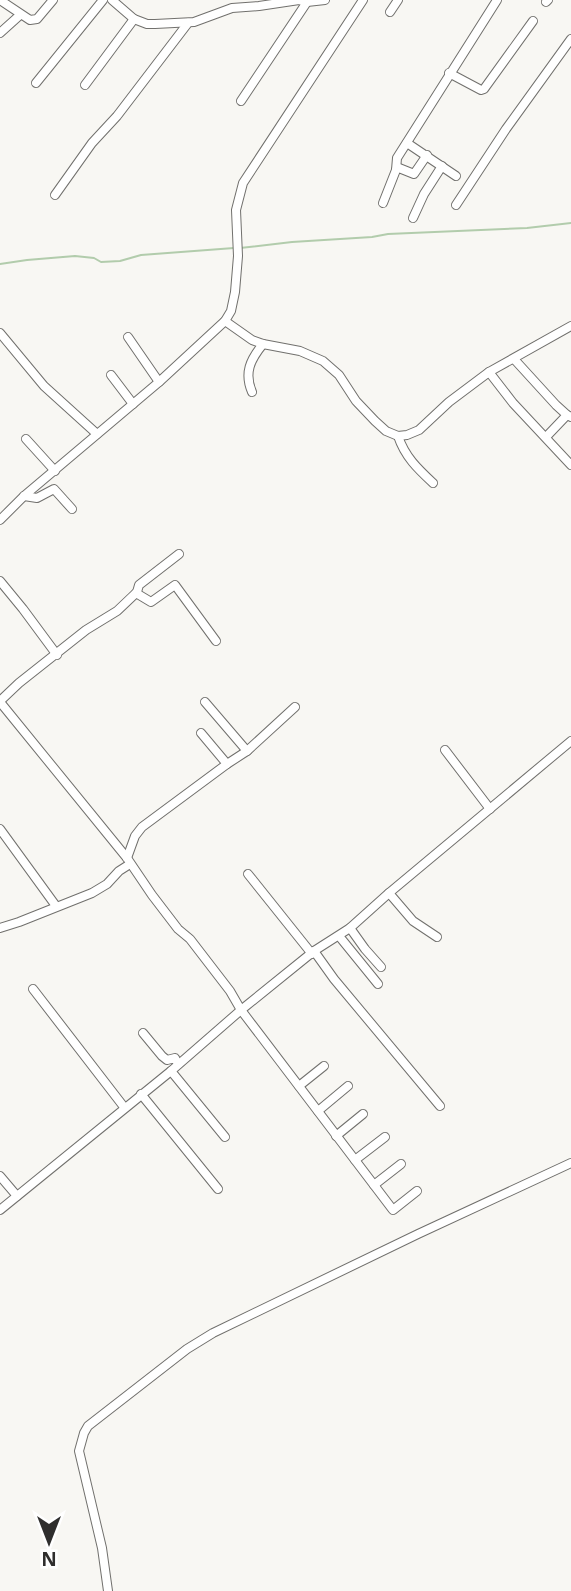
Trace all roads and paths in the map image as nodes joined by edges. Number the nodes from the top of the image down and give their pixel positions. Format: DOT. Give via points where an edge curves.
graph roads {
  1 [pos="0,0"];
  2 [pos="53,0"];
  3 [pos="103,0"];
  4 [pos="112,0"];
  5 [pos="325,0"];
  6 [pos="363,0"];
  7 [pos="398,0"];
  8 [pos="497,0"];
  9 [pos="302,1"];
  10 [pos="390,12"];
  11 [pos="20,15"];
  12 [pos="134,19"];
  13 [pos="533,21"];
  14 [pos="188,23"];
  15 [pos="0,33"];
  16 [pos="571,39"];
  17 [pos="449,73"];
  18 [pos="36,83"];
  19 [pos="85,85"];
  20 [pos="241,101"];
  21 [pos="407,143"];
  22 [pos="426,155"];
  23 [pos="442,166"];
  24 [pos="396,170"];
  25 [pos="456,176"];
  26 [pos="55,195"];
  27 [pos="383,204"];
  28 [pos="456,205"];
  29 [pos="413,218"];
  30 [pos="225,321"];
  31 [pos="571,326"];
  32 [pos="0,332"];
  33 [pos="128,337"];
  34 [pos="263,344"];
  35 [pos="514,359"];
  36 [pos="489,372"];
  37 [pos="111,374"];
  38 [pos="159,382"];
  39 [pos="252,392"];
  40 [pos="132,404"];
  41 [pos="569,416"];
  42 [pos="97,434"];
  43 [pos="398,436"];
  44 [pos="546,437"];
  45 [pos="26,439"];
  46 [pos="571,465"];
  47 [pos="55,471"];
  48 [pos="433,483"];
  49 [pos="24,496"];
  50 [pos="72,509"];
  51 [pos="0,520"];
  52 [pos="179,554"];
  53 [pos="0,581"];
  54 [pos="136,593"];
  55 [pos="216,641"];
  56 [pos="57,655"];
  57 [pos="0,702"];
  58 [pos="205,702"];
  59 [pos="295,707"];
  60 [pos="201,733"];
  61 [pos="571,741"];
  62 [pos="445,750"];
  63 [pos="247,751"];
  64 [pos="227,764"];
  65 [pos="490,809"];
  66 [pos="0,829"];
  67 [pos="128,861"];
  68 [pos="248,874"];
  69 [pos="389,893"];
  70 [pos="56,906"];
  71 [pos="1,927"];
  72 [pos="351,928"];
  73 [pos="339,936"];
  74 [pos="437,937"];
  75 [pos="313,953"];
  76 [pos="381,967"];
  77 [pos="378,984"];
  78 [pos="33,989"];
  79 [pos="241,1010"];
  80 [pos="143,1033"];
  81 [pos="178,1063"];
  82 [pos="324,1066"];
  83 [pos="171,1071"];
  84 [pos="299,1086"];
  85 [pos="348,1086"];
  86 [pos="141,1094"];
  87 [pos="440,1106"];
  88 [pos="124,1107"];
  89 [pos="318,1111"];
  90 [pos="363,1114"];
  91 [pos="336,1136"];
  92 [pos="225,1137"];
  93 [pos="385,1138"];
  94 [pos="355,1160"];
  95 [pos="571,1163"];
  96 [pos="401,1164"];
  97 [pos="0,1176"];
  98 [pos="374,1185"];
  99 [pos="218,1189"];
  100 [pos="417,1191"];
  101 [pos="17,1196"];
  102 [pos="0,1210"];
  103 [pos="108,1591"];
  1 -- 11 [label="street"];
  2 -- 11 [label="street" via="37,19"];
  3 -- 18 [label="street"];
  4 -- 12 [label="street"];
  5 -- 9 [label="street"];
  6 -- 30 [label="street" via="243,183 236,210 235,292"];
  7 -- 10 [label="street"];
  8 -- 17 [label="street"];
  9 -- 14 [label="street" via="232,8"];
  9 -- 20 [label="street"];
  11 -- 15 [label="street"];
  12 -- 14 [label="street" via="147,24"];
  12 -- 19 [label="street"];
  13 -- 17 [label="street" via="484,89"];
  14 -- 26 [label="street"];
  16 -- 28 [label="street"];
  17 -- 21 [label="street"];
  21 -- 22 [label="street"];
  21 -- 24 [label="street" via="397,158"];
  22 -- 23 [label="street"];
  22 -- 24 [label="street" via="414,174"];
  23 -- 25 [label="street"];
  23 -- 29 [label="street"];
  24 -- 27 [label="street"];
  30 -- 34 [label="street"];
  30 -- 38 [label="street"];
  31 -- 35 [label="street"];
  32 -- 42 [label="street" via="44,386"];
  33 -- 38 [label="street"];
  34 -- 39 [label="street" via="247,371"];
  34 -- 43 [label="street" via="323,361 375,421"];
  35 -- 36 [label="street"];
  35 -- 41 [label="street"];
  36 -- 43 [label="street" via="419,430"];
  36 -- 44 [label="street"];
  37 -- 40 [label="street"];
  38 -- 40 [label="street"];
  40 -- 42 [label="street"];
  41 -- 44 [label="street"];
  42 -- 47 [label="street"];
  43 -- 48 [label="street" via="412,463"];
  44 -- 46 [label="street"];
  45 -- 47 [label="street"];
  47 -- 49 [label="street"];
  49 -- 50 [label="street" via="37,498 54,489"];
  49 -- 51 [label="street"];
  52 -- 54 [label="street" via="139,585"];
  53 -- 56 [label="street"];
  54 -- 55 [label="street" via="151,603 174,585"];
  54 -- 56 [label="street"];
  56 -- 57 [label="street"];
  57 -- 67 [label="street"];
  58 -- 63 [label="street"];
  59 -- 63 [label="street"];
  60 -- 64 [label="street"];
  61 -- 65 [label="street"];
  62 -- 65 [label="street"];
  63 -- 64 [label="street"];
  64 -- 67 [label="street" via="142,827"];
  65 -- 69 [label="street"];
  66 -- 70 [label="street"];
  67 -- 70 [label="street" via="102,887"];
  67 -- 79 [label="street"];
  68 -- 75 [label="street"];
  69 -- 72 [label="street"];
  69 -- 74 [label="street" via="413,921"];
  70 -- 71 [label="street"];
  72 -- 73 [label="street"];
  72 -- 76 [label="street"];
  73 -- 75 [label="street"];
  73 -- 77 [label="street"];
  75 -- 79 [label="street"];
  75 -- 87 [label="street"];
  78 -- 88 [label="street"];
  79 -- 81 [label="street"];
  79 -- 84 [label="street"];
  80 -- 81 [label="street" via="162,1056"];
  81 -- 83 [label="street"];
  82 -- 84 [label="street"];
  83 -- 86 [label="street"];
  83 -- 92 [label="street"];
  84 -- 89 [label="street"];
  85 -- 89 [label="street"];
  86 -- 88 [label="street"];
  86 -- 99 [label="street"];
  88 -- 101 [label="street"];
  89 -- 91 [label="street"];
  90 -- 91 [label="street"];
  91 -- 94 [label="street"];
  93 -- 94 [label="street"];
  94 -- 98 [label="street"];
  95 -- 103 [label="street" via="213,1333 88,1426 79,1451"];
  96 -- 98 [label="street"];
  97 -- 101 [label="street"];
  98 -- 100 [label="street" via="393,1210"];
  101 -- 102 [label="street"];
}
